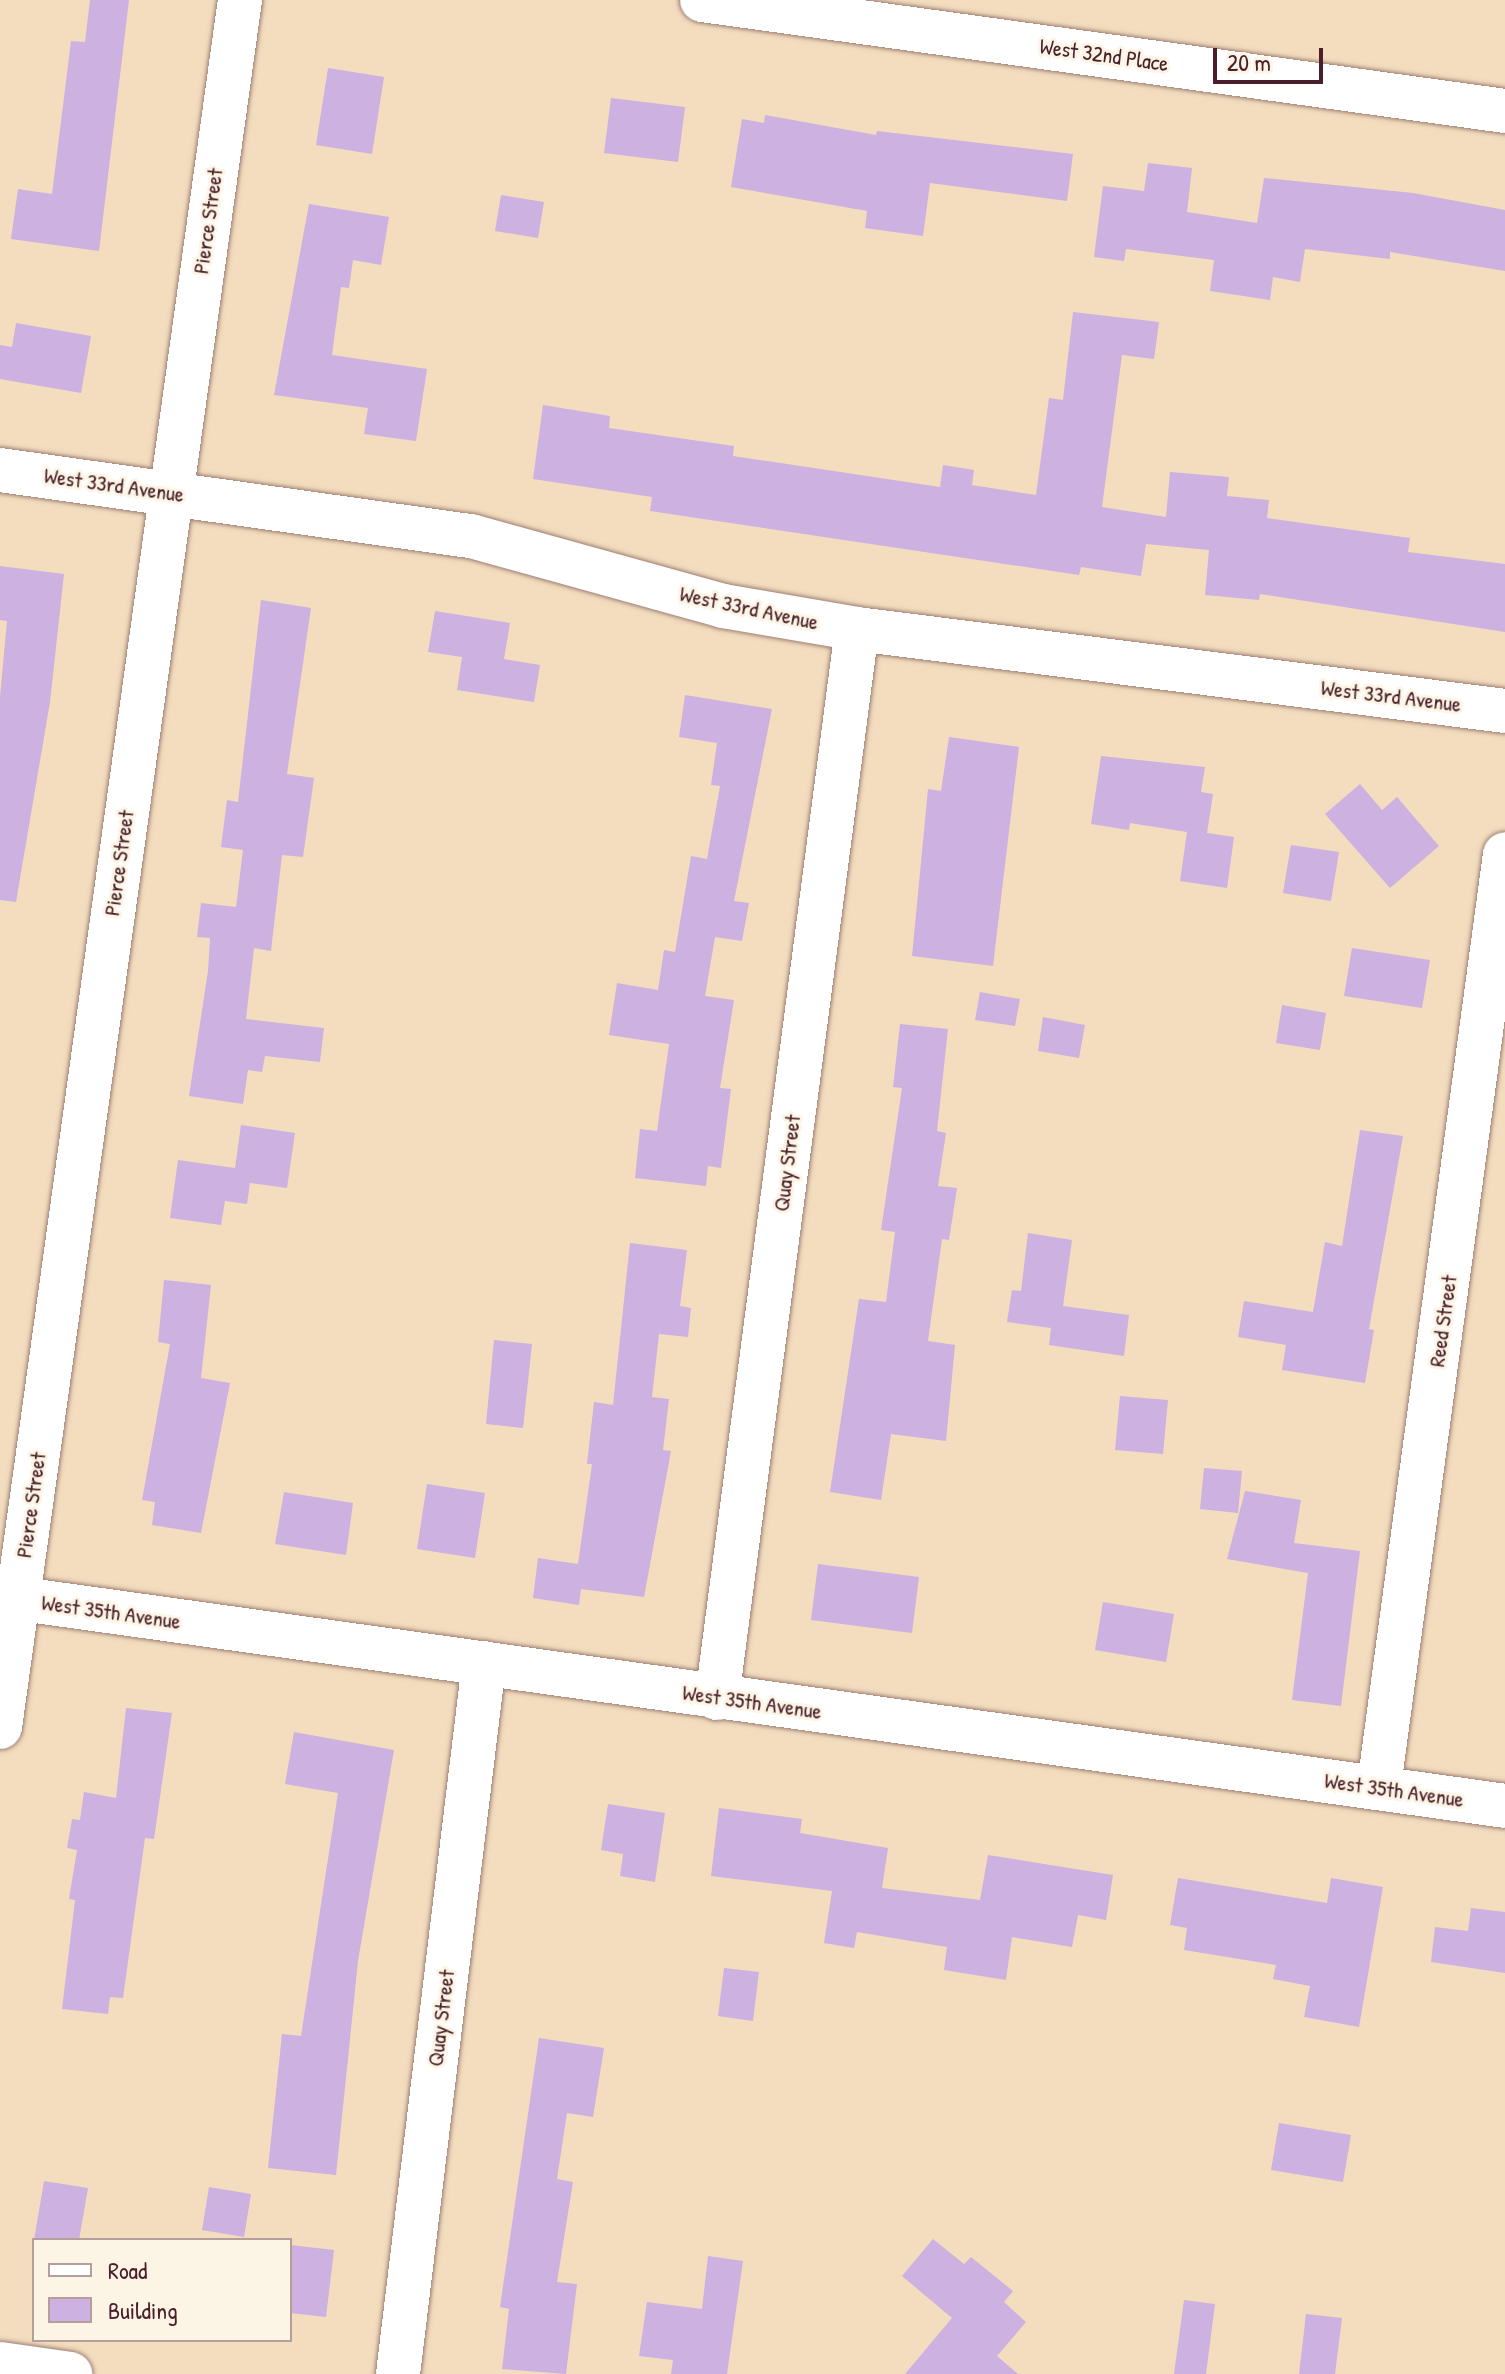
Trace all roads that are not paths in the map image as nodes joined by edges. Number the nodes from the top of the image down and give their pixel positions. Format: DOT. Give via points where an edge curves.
graph roads {
  1 [pos="240,0"];
  2 [pos="702,0"];
  3 [pos="1505,111"];
  4 [pos="0,470"];
  5 [pos="169,492"];
  6 [pos="857,629"];
  7 [pos="1505,711"];
  8 [pos="1505,854"];
  9 [pos="1501,935"];
  10 [pos="9,1598"];
  11 [pos="484,1663"];
  12 [pos="717,1698"];
  13 [pos="0,1727"];
  14 [pos="1379,1786"];
  15 [pos="1505,1806"];
  16 [pos="0,2364"];
  17 [pos="70,2374"];
  18 [pos="398,2374"];
  1 -- 5 [label="street, Pierce Street"];
  2 -- 3 [label="street, West 32nd Place"];
  4 -- 5 [label="street, West 33rd Avenue"];
  5 -- 6 [label="street, West 33rd Avenue" via="471,536 723,606"];
  5 -- 10 [label="street, Pierce Street"];
  6 -- 7 [label="street, West 33rd Avenue"];
  6 -- 12 [label="street, Quay Street"];
  8 -- 9 [label="street, Reed Street"];
  9 -- 14 [label="street, Reed Street"];
  10 -- 11 [label="street, West 35th Avenue"];
  10 -- 13 [label="street, Pierce Street"];
  11 -- 12 [label="street, West 35th Avenue"];
  11 -- 18 [label="street, Quay Street"];
  12 -- 14 [label="street, West 35th Avenue"];
  14 -- 15 [label="street, West 35th Avenue"];
  16 -- 17 [label="street"];
}
